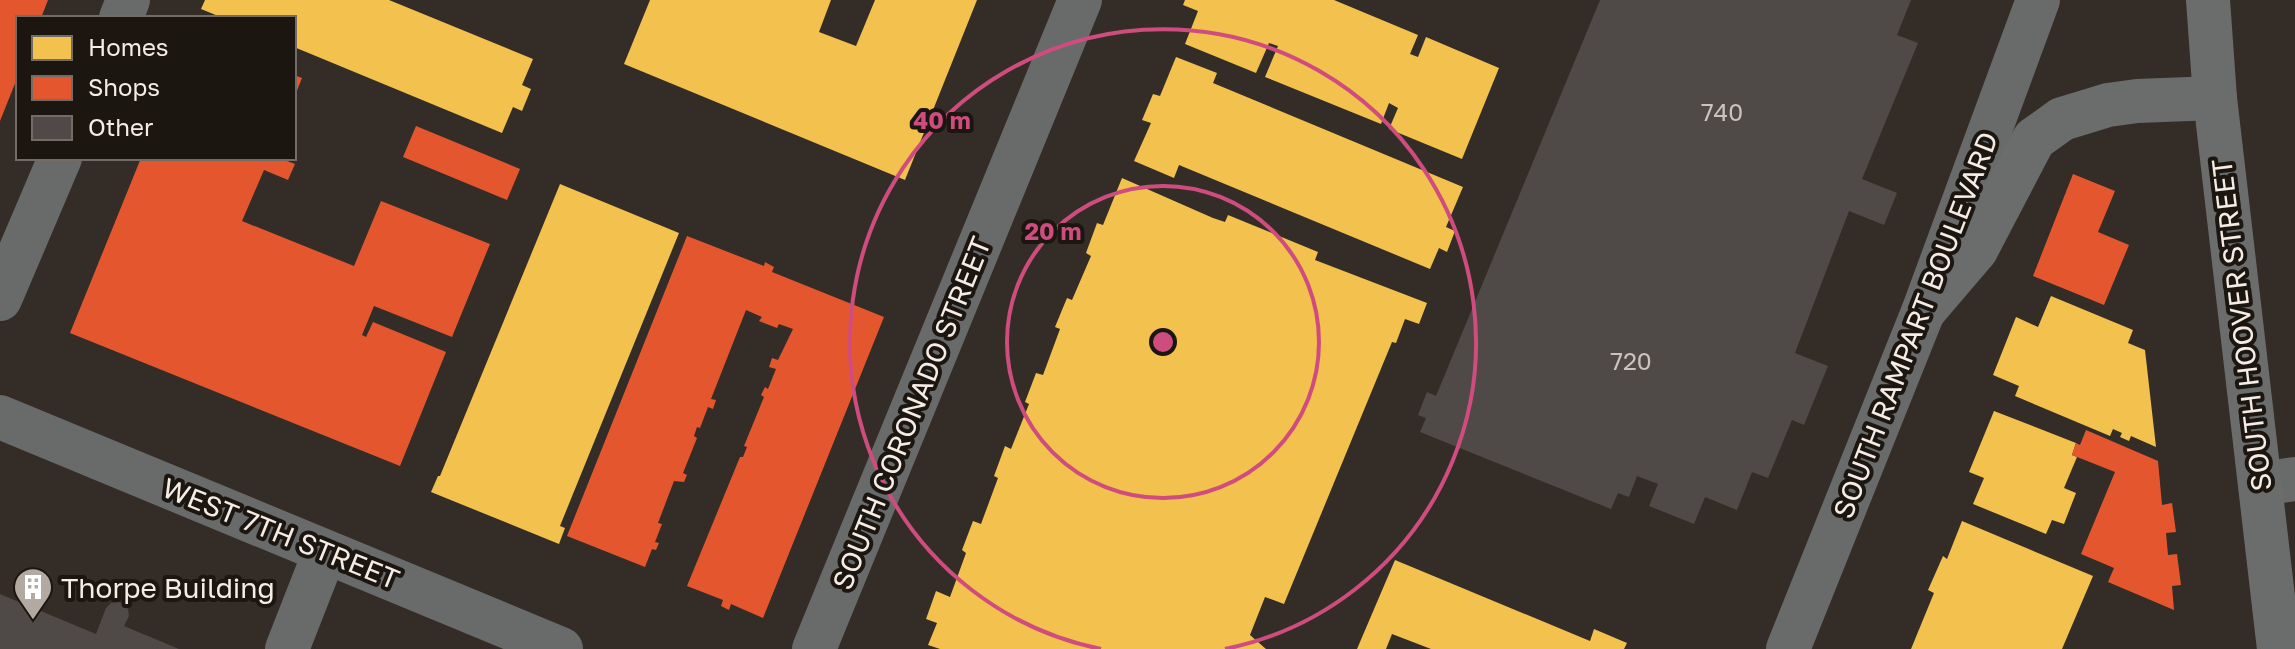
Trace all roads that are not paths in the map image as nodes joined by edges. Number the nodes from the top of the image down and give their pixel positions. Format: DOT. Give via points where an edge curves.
graph roads {
  1 [pos="1080,0"];
  2 [pos="2038,0"];
  3 [pos="2208,0"];
  4 [pos="2215,98"];
  5 [pos="59,160"];
  6 [pos="0,299"];
  7 [pos="1923,312"];
  8 [pos="0,417"];
  9 [pos="2277,481"];
  10 [pos="325,552"];
  11 [pos="287,649"];
  12 [pos="561,649"];
  13 [pos="814,649"];
  14 [pos="1788,649"];
  15 [pos="2279,649"];
  1 -- 13 [label="street, SOUTH CORONADO STREET"];
  2 -- 7 [label="street, SOUTH RAMPART BOULEVARD"];
  3 -- 4 [label="main road, SOUTH HOOVER STREET"];
  4 -- 7 [label="main road" via="2108,105 2062,119 2034,139 1976,250"];
  4 -- 9 [label="main road, SOUTH HOOVER STREET"];
  5 -- 6 [label="street"];
  7 -- 14 [label="street, SOUTH RAMPART BOULEVARD"];
  8 -- 10 [label="street, WEST 7TH STREET"];
  9 -- 15 [label="main road, SOUTH HOOVER STREET"];
  10 -- 11 [label="street"];
  10 -- 12 [label="street, WEST 7TH STREET"];
}
